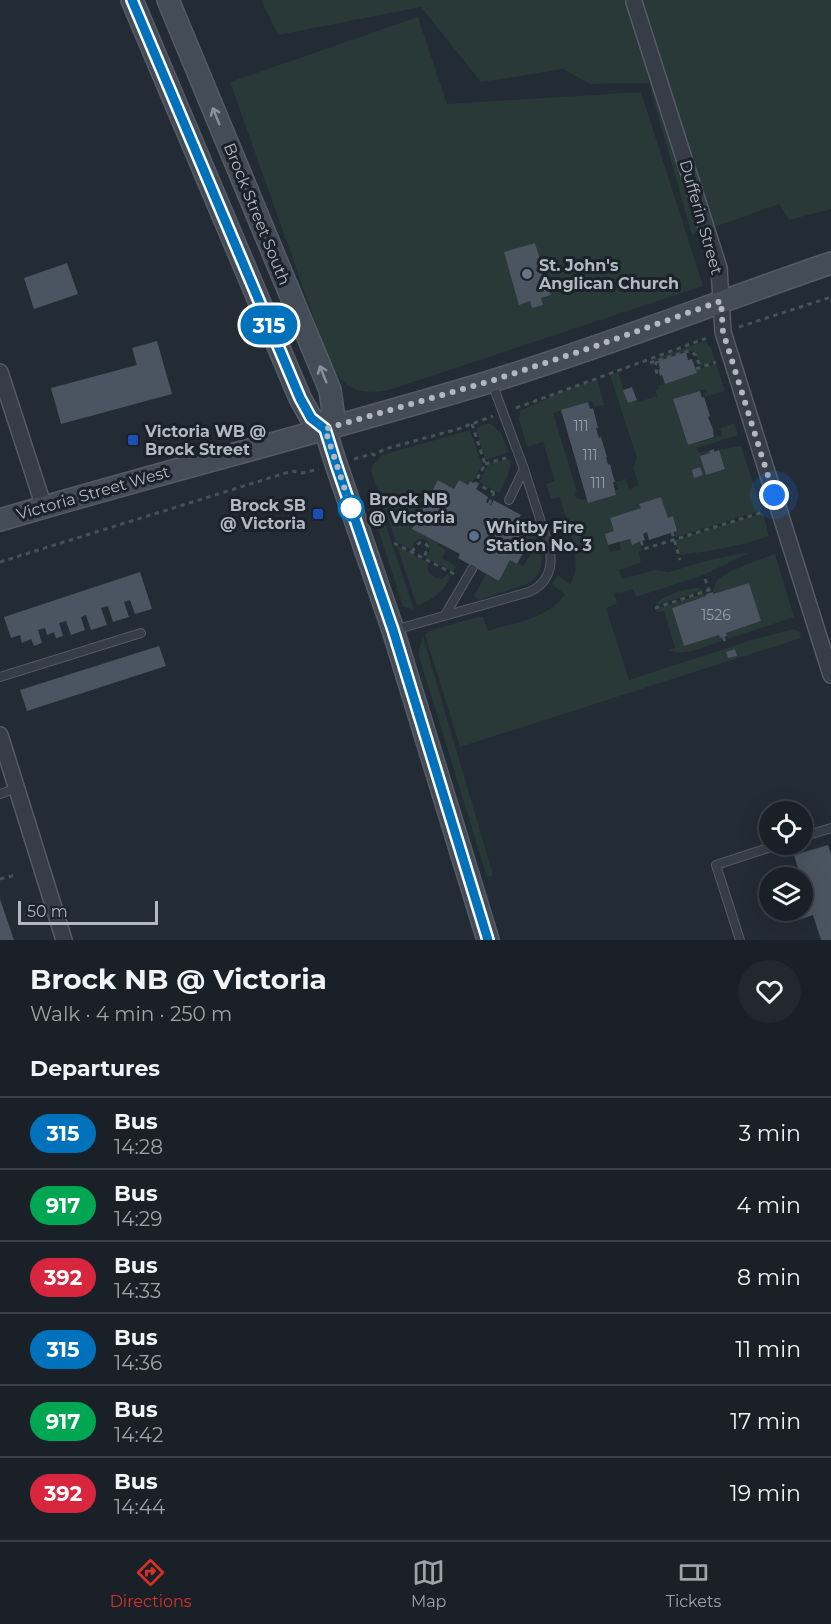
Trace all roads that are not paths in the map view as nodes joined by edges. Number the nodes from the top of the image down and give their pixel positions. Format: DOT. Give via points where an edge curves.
graph roads {
  1 [pos="132,0"];
  2 [pos="168,0"];
  3 [pos="634,2"];
  4 [pos="831,263"];
  5 [pos="721,301"];
  6 [pos="0,372"];
  7 [pos="491,381"];
  8 [pos="325,429"];
  9 [pos="525,468"];
  10 [pos="509,501"];
  11 [pos="44,507"];
  12 [pos="0,520"];
  13 [pos="472,569"];
  14 [pos="445,615"];
  15 [pos="393,630"];
  16 [pos="141,633"];
  17 [pos="831,675"];
  18 [pos="0,676"];
  19 [pos="0,735"];
  20 [pos="17,788"];
  21 [pos="0,794"];
  22 [pos="831,828"];
  23 [pos="813,834"];
  24 [pos="759,851"];
  25 [pos="64,940"];
  26 [pos="488,940"];
  27 [pos="740,940"];
  1 -- 8 [label="main road, Brock Street South" via="300,398 311,418"];
  8 -- 2 [label="main road, Brock Street South, one-way" via="333,411 330,390"];
  3 -- 5 [label="street, Dufferin Street" via="719,268"];
  4 -- 5 [label="main road, Victoria Street West"];
  5 -- 7 [label="main road, Victoria Street West"];
  5 -- 17 [label="street, Dufferin Street" via="723,332"];
  6 -- 11 [label="street"];
  7 -- 8 [label="main road, Victoria Street West"];
  7 -- 9 [label="lane"];
  8 -- 11 [label="main road, Victoria Street West"];
  8 -- 15 [label="main road, Brock Street South"];
  9 -- 10 [label="lane"];
  9 -- 14 [label="lane" via="550,554 545,579 530,592"];
  11 -- 12 [label="main road, Victoria Street West"];
  13 -- 14 [label="lane"];
  14 -- 15 [label="lane"];
  15 -- 26 [label="main road, Brock Street South"];
  16 -- 18 [label="lane"];
  19 -- 20 [label="street"];
  20 -- 21 [label="lane"];
  20 -- 25 [label="street"];
  22 -- 23 [label="lane"];
  24 -- 27 [label="lane" via="716,865"];
}
